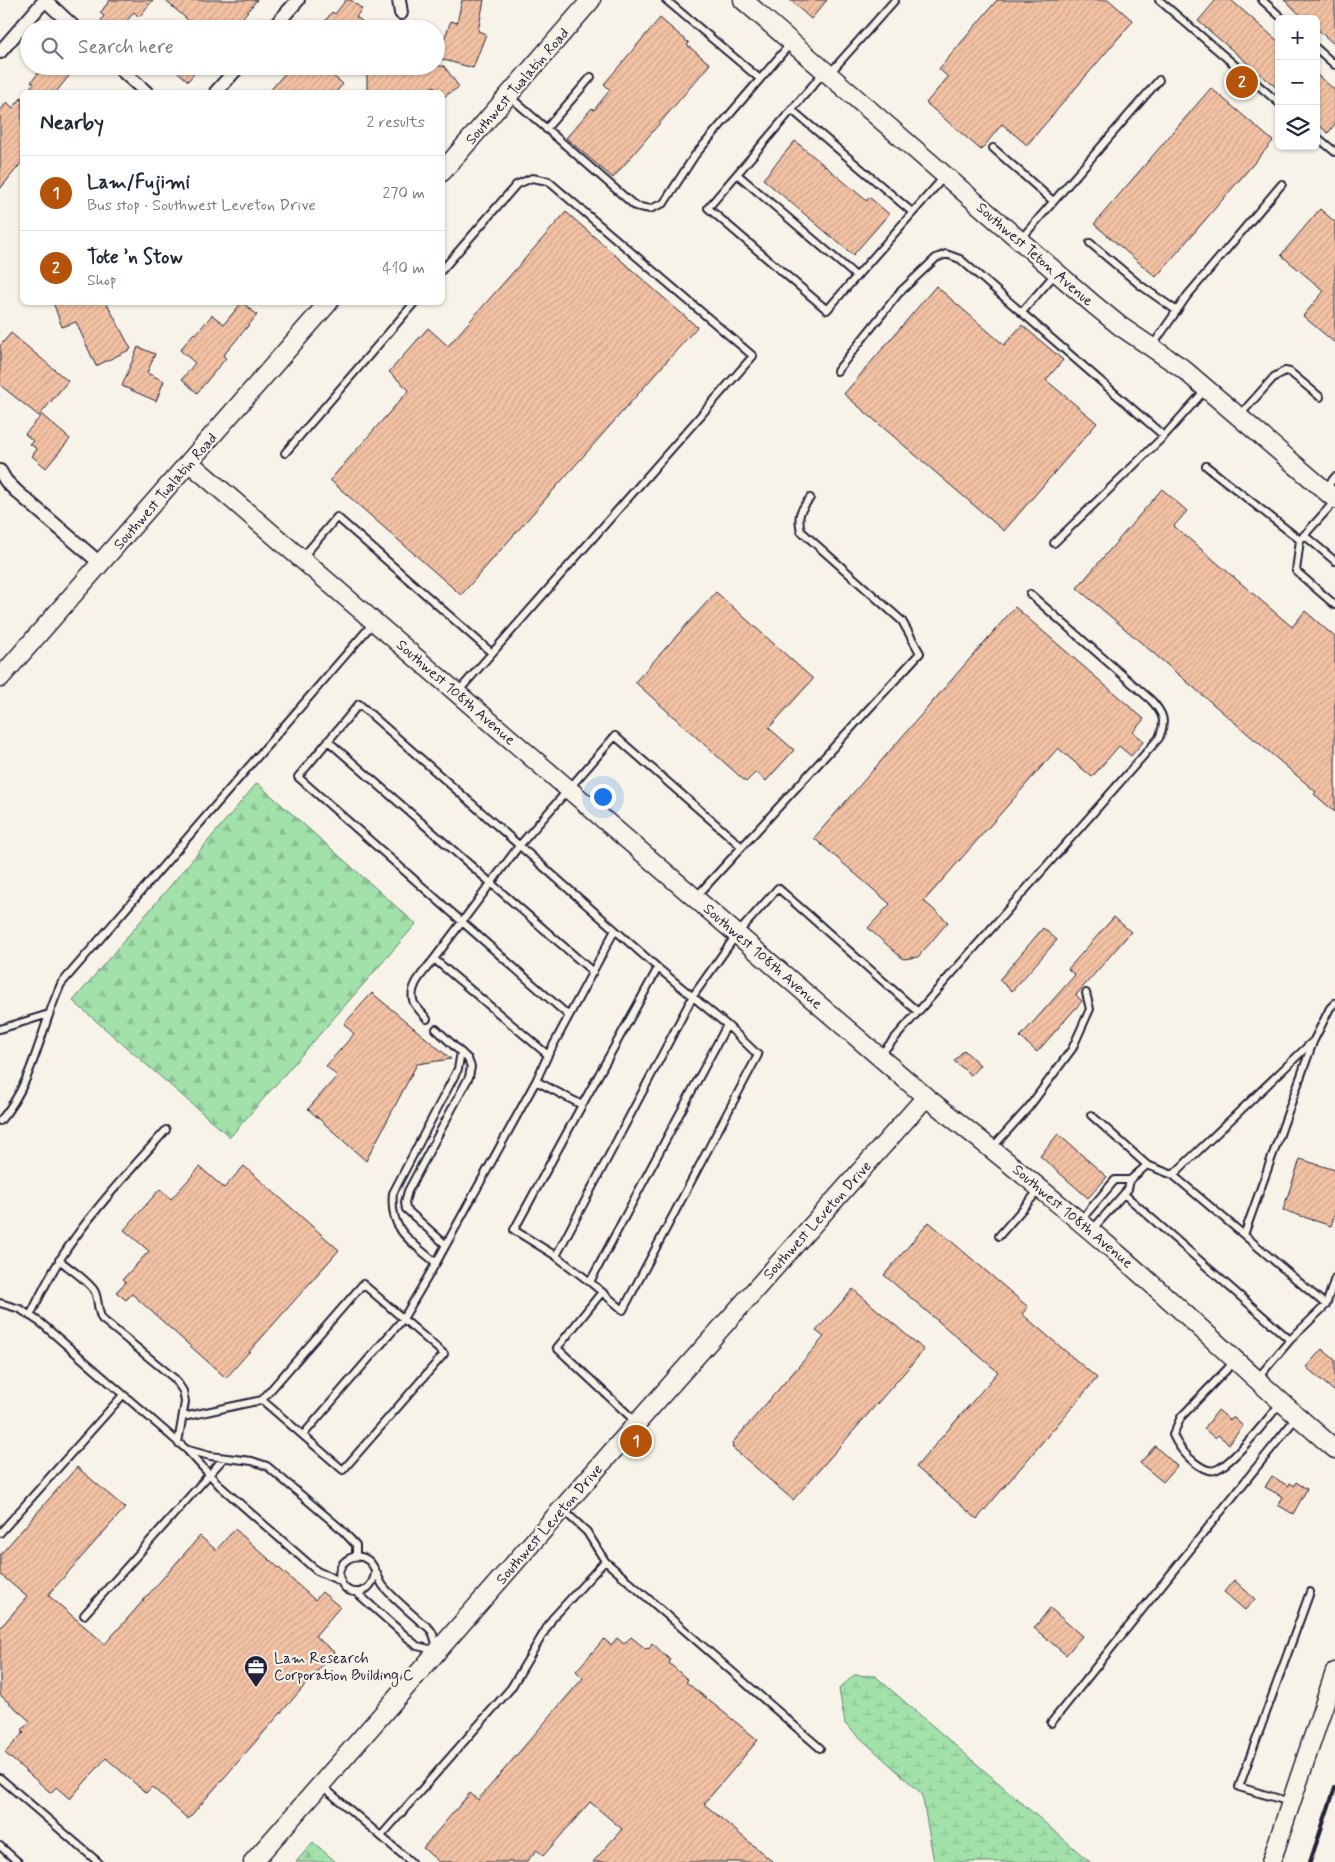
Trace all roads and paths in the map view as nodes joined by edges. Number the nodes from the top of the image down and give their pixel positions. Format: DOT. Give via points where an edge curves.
graph roads {
  1 [pos="45,0"];
  2 [pos="298,0"];
  3 [pos="591,0"];
  4 [pos="666,0"];
  5 [pos="743,0"];
  6 [pos="895,0"];
  7 [pos="1159,0"];
  8 [pos="1262,0"];
  9 [pos="1279,15"];
  10 [pos="28,20"];
  11 [pos="66,20"];
  12 [pos="280,20"];
  13 [pos="20,29"];
  14 [pos="792,42"];
  15 [pos="0,52"];
  16 [pos="1320,52"];
  17 [pos="1335,65"];
  18 [pos="827,73"];
  19 [pos="127,75"];
  20 [pos="231,75"];
  21 [pos="591,77"];
  22 [pos="760,79"];
  23 [pos="1159,80"];
  24 [pos="144,90"];
  25 [pos="218,90"];
  26 [pos="508,96"];
  27 [pos="1275,100"];
  28 [pos="792,110"];
  29 [pos="546,129"];
  30 [pos="1320,139"];
  31 [pos="993,148"];
  32 [pos="1335,151"];
  33 [pos="445,169"];
  34 [pos="738,174"];
  35 [pos="944,176"];
  36 [pos="1282,184"];
  37 [pos="1054,201"];
  38 [pos="912,212"];
  39 [pos="1019,241"];
  40 [pos="1090,242"];
  41 [pos="445,267"];
  42 [pos="1056,273"];
  43 [pos="856,276"];
  44 [pos="326,305"];
  45 [pos="412,305"];
  46 [pos="1177,311"];
  47 [pos="1022,312"];
  48 [pos="1152,346"];
  49 [pos="837,371"];
  50 [pos="1207,388"];
  51 [pos="1320,397"];
  52 [pos="1240,416"];
  53 [pos="1164,436"];
  54 [pos="285,453"];
  55 [pos="190,463"];
  56 [pos="1206,466"];
  57 [pos="0,471"];
  58 [pos="1332,492"];
  59 [pos="810,498"];
  60 [pos="1302,538"];
  61 [pos="1054,543"];
  62 [pos="301,559"];
  63 [pos="1335,561"];
  64 [pos="101,564"];
  65 [pos="1030,594"];
  66 [pos="1335,605"];
  67 [pos="374,622"];
  68 [pos="492,653"];
  69 [pos="0,678"];
  70 [pos="457,693"];
  71 [pos="328,741"];
  72 [pos="568,789"];
  73 [pos="519,846"];
  74 [pos="742,847"];
  75 [pos="491,883"];
  76 [pos="695,898"];
  77 [pos="462,921"];
  78 [pos="615,930"];
  79 [pos="738,934"];
  80 [pos="434,959"];
  81 [pos="658,968"];
  82 [pos="593,972"];
  83 [pos="1086,993"];
  84 [pos="693,996"];
  85 [pos="1335,1003"];
  86 [pos="918,1012"];
  87 [pos="49,1014"];
  88 [pos="569,1016"];
  89 [pos="427,1019"];
  90 [pos="727,1025"];
  91 [pos="0,1029"];
  92 [pos="436,1029"];
  93 [pos="1313,1042"];
  94 [pos="461,1052"];
  95 [pos="548,1055"];
  96 [pos="879,1056"];
  97 [pos="536,1081"];
  98 [pos="926,1097"];
  99 [pos="582,1105"];
  100 [pos="1091,1115"];
  101 [pos="0,1121"];
  102 [pos="166,1130"];
  103 [pos="992,1149"];
  104 [pos="1147,1166"];
  105 [pos="1173,1175"];
  106 [pos="1130,1180"];
  107 [pos="1040,1188"];
  108 [pos="1124,1194"];
  109 [pos="1086,1226"];
  110 [pos="1244,1235"];
  111 [pos="999,1236"];
  112 [pos="446,1245"];
  113 [pos="556,1256"];
  114 [pos="59,1260"];
  115 [pos="436,1263"];
  116 [pos="1335,1278"];
  117 [pos="590,1282"];
  118 [pos="602,1292"];
  119 [pos="0,1303"];
  120 [pos="1326,1305"];
  121 [pos="30,1316"];
  122 [pos="403,1319"];
  123 [pos="1290,1340"];
  124 [pos="1237,1360"];
  125 [pos="1258,1379"];
  126 [pos="123,1395"];
  127 [pos="262,1400"];
  128 [pos="1282,1402"];
  129 [pos="183,1417"];
  130 [pos="1297,1417"];
  131 [pos="637,1423"];
  132 [pos="303,1435"];
  133 [pos="178,1442"];
  134 [pos="1335,1449"];
  135 [pos="187,1450"];
  136 [pos="224,1458"];
  137 [pos="209,1474"];
  138 [pos="562,1509"];
  139 [pos="0,1533"];
  140 [pos="356,1556"];
  141 [pos="605,1562"];
  142 [pos="375,1571"];
  143 [pos="340,1581"];
  144 [pos="356,1592"];
  145 [pos="1310,1592"];
  146 [pos="84,1615"];
  147 [pos="438,1651"];
  148 [pos="1335,1672"];
  149 [pos="1051,1723"];
  150 [pos="820,1748"];
  151 [pos="0,1778"];
  152 [pos="321,1785"];
  153 [pos="1291,1802"];
  154 [pos="381,1836"];
  155 [pos="0,1846"];
  156 [pos="18,1862"];
  157 [pos="98,1862"];
  158 [pos="253,1862"];
  159 [pos="411,1862"];
  160 [pos="1271,1862"];
  1 -- 10 [label="street"];
  1 -- 11 [label="street"];
  2 -- 12 [label="street"];
  3 -- 26 [label="street, Southwest Tualatin Road"];
  4 -- 22 [label="lane"];
  5 -- 14 [label="street, Southwest Teton Avenue"];
  6 -- 18 [label="lane"];
  7 -- 27 [label="lane"];
  8 -- 9 [label="lane"];
  13 -- 15 [label="street"];
  14 -- 18 [label="street, Southwest Teton Avenue"];
  14 -- 22 [label="lane"];
  16 -- 17 [label="lane"];
  18 -- 28 [label="lane"];
  18 -- 35 [label="street, Southwest Teton Avenue"];
  19 -- 24 [label="street"];
  20 -- 25 [label="street"];
  21 -- 29 [label="lane"];
  22 -- 29 [label="lane" via="695,155 664,203 650,209 634,206"];
  23 -- 37 [label="lane"];
  26 -- 29 [label="lane"];
  26 -- 33 [label="street, Southwest Tualatin Road"];
  28 -- 34 [label="lane"];
  28 -- 38 [label="lane"];
  30 -- 32 [label="lane"];
  31 -- 37 [label="lane"];
  34 -- 43 [label="lane"];
  34 -- 43 [label="lane" via="708,208 826,310"];
  35 -- 38 [label="lane"];
  35 -- 39 [label="street, Southwest Teton Avenue"];
  36 -- 46 [label="lane"];
  37 -- 39 [label="lane"];
  38 -- 43 [label="lane"];
  39 -- 42 [label="street, Southwest Teton Avenue"];
  40 -- 46 [label="lane"];
  41 -- 68 [label="lane" via="516,185 532,178 548,181 753,356"];
  42 -- 47 [label="lane"];
  42 -- 48 [label="street, Southwest Teton Avenue" via="1120,326"];
  44 -- 55 [label="street, Southwest Tualatin Road"];
  45 -- 54 [label="lane"];
  46 -- 48 [label="lane"];
  47 -- 49 [label="lane" via="960,259 946,254 936,258 899,293"];
  47 -- 53 [label="lane"];
  48 -- 50 [label="street, Southwest Teton Avenue"];
  50 -- 52 [label="street, Southwest Teton Avenue"];
  50 -- 53 [label="lane"];
  51 -- 52 [label="lane" via="1285,371 1274,376"];
  52 -- 58 [label="street, Southwest Teton Avenue"];
  53 -- 61 [label="lane"];
  55 -- 62 [label="street, Southwest 108th Avenue"];
  55 -- 64 [label="street, Southwest Tualatin Road"];
  56 -- 60 [label="lane"];
  57 -- 64 [label="street" via="16,491"];
  58 -- 60 [label="lane"];
  59 -- 74 [label="lane" via="801,509 798,520 801,531 902,621 920,653"];
  60 -- 63 [label="lane"];
  60 -- 66 [label="lane" via="1296,571"];
  62 -- 67 [label="street, Southwest 108th Avenue"];
  62 -- 68 [label="lane" via="337,517"];
  64 -- 69 [label="street, Southwest Tualatin Road"];
  65 -- 86 [label="lane" via="1151,700 1161,711 1164,726 1159,738"];
  67 -- 70 [label="street, Southwest 108th Avenue"];
  67 -- 87 [label="lane" via="61,984"];
  68 -- 70 [label="lane"];
  70 -- 72 [label="street, Southwest 108th Avenue"];
  71 -- 73 [label="lane" via="359,704"];
  71 -- 75 [label="lane"];
  71 -- 77 [label="lane" via="298,777"];
  72 -- 73 [label="lane"];
  72 -- 74 [label="lane" via="615,736"];
  72 -- 76 [label="street, Southwest 108th Avenue"];
  73 -- 75 [label="lane"];
  73 -- 78 [label="lane"];
  74 -- 76 [label="lane"];
  75 -- 77 [label="lane"];
  75 -- 82 [label="lane"];
  76 -- 79 [label="street, Southwest 108th Avenue"];
  77 -- 80 [label="lane"];
  77 -- 88 [label="lane"];
  78 -- 81 [label="lane"];
  78 -- 82 [label="lane"];
  79 -- 84 [label="lane"];
  79 -- 86 [label="lane" via="778,888"];
  79 -- 96 [label="street, Southwest 108th Avenue"];
  80 -- 89 [label="lane" via="412,992 414,1003"];
  80 -- 95 [label="lane"];
  81 -- 84 [label="lane"];
  81 -- 99 [label="lane"];
  82 -- 88 [label="lane"];
  83 -- 103 [label="lane" via="1090,1009 1072,1048"];
  84 -- 90 [label="lane"];
  84 -- 113 [label="lane"];
  85 -- 93 [label="lane"];
  86 -- 96 [label="lane"];
  87 -- 91 [label="lane"];
  87 -- 101 [label="lane" via="33,1065 19,1094"];
  88 -- 95 [label="lane"];
  90 -- 117 [label="lane"];
  90 -- 118 [label="lane" via="758,1055 623,1310"];
  92 -- 94 [label="lane"];
  93 -- 105 [label="lane"];
  93 -- 110 [label="lane"];
  94 -- 112 [label="lane" via="471,1067 469,1077 405,1202 406,1209"];
  94 -- 115 [label="lane" via="458,1069 393,1193 396,1224"];
  95 -- 97 [label="lane"];
  96 -- 98 [label="street, Southwest 108th Avenue"];
  97 -- 99 [label="lane"];
  97 -- 112 [label="lane"];
  98 -- 103 [label="street, Southwest 108th Avenue"];
  98 -- 131 [label="street, Southwest Leveton Drive"];
  99 -- 113 [label="lane" via="514,1230"];
  100 -- 104 [label="lane"];
  102 -- 114 [label="lane" via="92,1214"];
  103 -- 107 [label="street, Southwest 108th Avenue"];
  104 -- 105 [label="lane"];
  104 -- 106 [label="lane"];
  105 -- 110 [label="lane"];
  106 -- 108 [label="lane"];
  106 -- 109 [label="lane" via="1115,1180"];
  107 -- 109 [label="street, Southwest 108th Avenue"];
  107 -- 111 [label="lane"];
  108 -- 109 [label="lane"];
  108 -- 123 [label="lane"];
  109 -- 124 [label="street, Southwest 108th Avenue"];
  110 -- 120 [label="lane"];
  112 -- 115 [label="lane"];
  113 -- 117 [label="lane"];
  114 -- 121 [label="lane"];
  114 -- 129 [label="lane" via="94,1289 102,1319 175,1379 183,1391"];
  115 -- 122 [label="lane"];
  116 -- 120 [label="lane"];
  117 -- 118 [label="lane"];
  118 -- 131 [label="lane" via="557,1348"];
  119 -- 121 [label="lane"];
  120 -- 123 [label="lane"];
  121 -- 126 [label="lane"];
  122 -- 127 [label="lane" via="364,1284"];
  122 -- 132 [label="lane"];
  122 -- 132 [label="lane" via="444,1354 343,1470"];
  123 -- 125 [label="lane"];
  124 -- 125 [label="street, Southwest 108th Avenue"];
  124 -- 128 [label="lane" via="1180,1417 1174,1435 1186,1456 1211,1471 1218,1469"];
  125 -- 128 [label="street, Southwest 108th Avenue"];
  126 -- 133 [label="lane"];
  126 -- 139 [label="lane"];
  127 -- 129 [label="lane"];
  127 -- 132 [label="lane"];
  128 -- 130 [label="street, Southwest 108th Avenue"];
  129 -- 133 [label="lane"];
  130 -- 134 [label="street, Southwest 108th Avenue"];
  130 -- 149 [label="lane"];
  131 -- 138 [label="street, Southwest Leveton Drive"];
  133 -- 135 [label="lane"];
  135 -- 136 [label="lane"];
  135 -- 137 [label="lane"];
  136 -- 137 [label="lane"];
  136 -- 140 [label="lane" via="267,1466 340,1528 356,1545"];
  137 -- 143 [label="lane" via="317,1570"];
  137 -- 146 [label="lane"];
  138 -- 141 [label="lane" via="587,1532"];
  138 -- 147 [label="street, Southwest Leveton Drive"];
  140 -- 142 [label="lane" via="369,1561"];
  140 -- 143 [label="lane" via="342,1564"];
  141 -- 150 [label="lane"];
  141 -- 154 [label="lane" via="552,1619 511,1688"];
  142 -- 144 [label="lane" via="370,1587"];
  142 -- 147 [label="lane" via="383,1586 432,1631"];
  143 -- 144 [label="lane"];
  144 -- 147 [label="lane" via="417,1646"];
  145 -- 153 [label="lane" via="1239,1787"];
  147 -- 152 [label="street, Southwest Leveton Drive"];
  148 -- 153 [label="street"];
  151 -- 157 [label="lane"];
  152 -- 154 [label="lane"];
  152 -- 158 [label="street, Southwest Leveton Drive"];
  153 -- 160 [label="street"];
  154 -- 159 [label="lane"];
  155 -- 156 [label="lane"];
}
